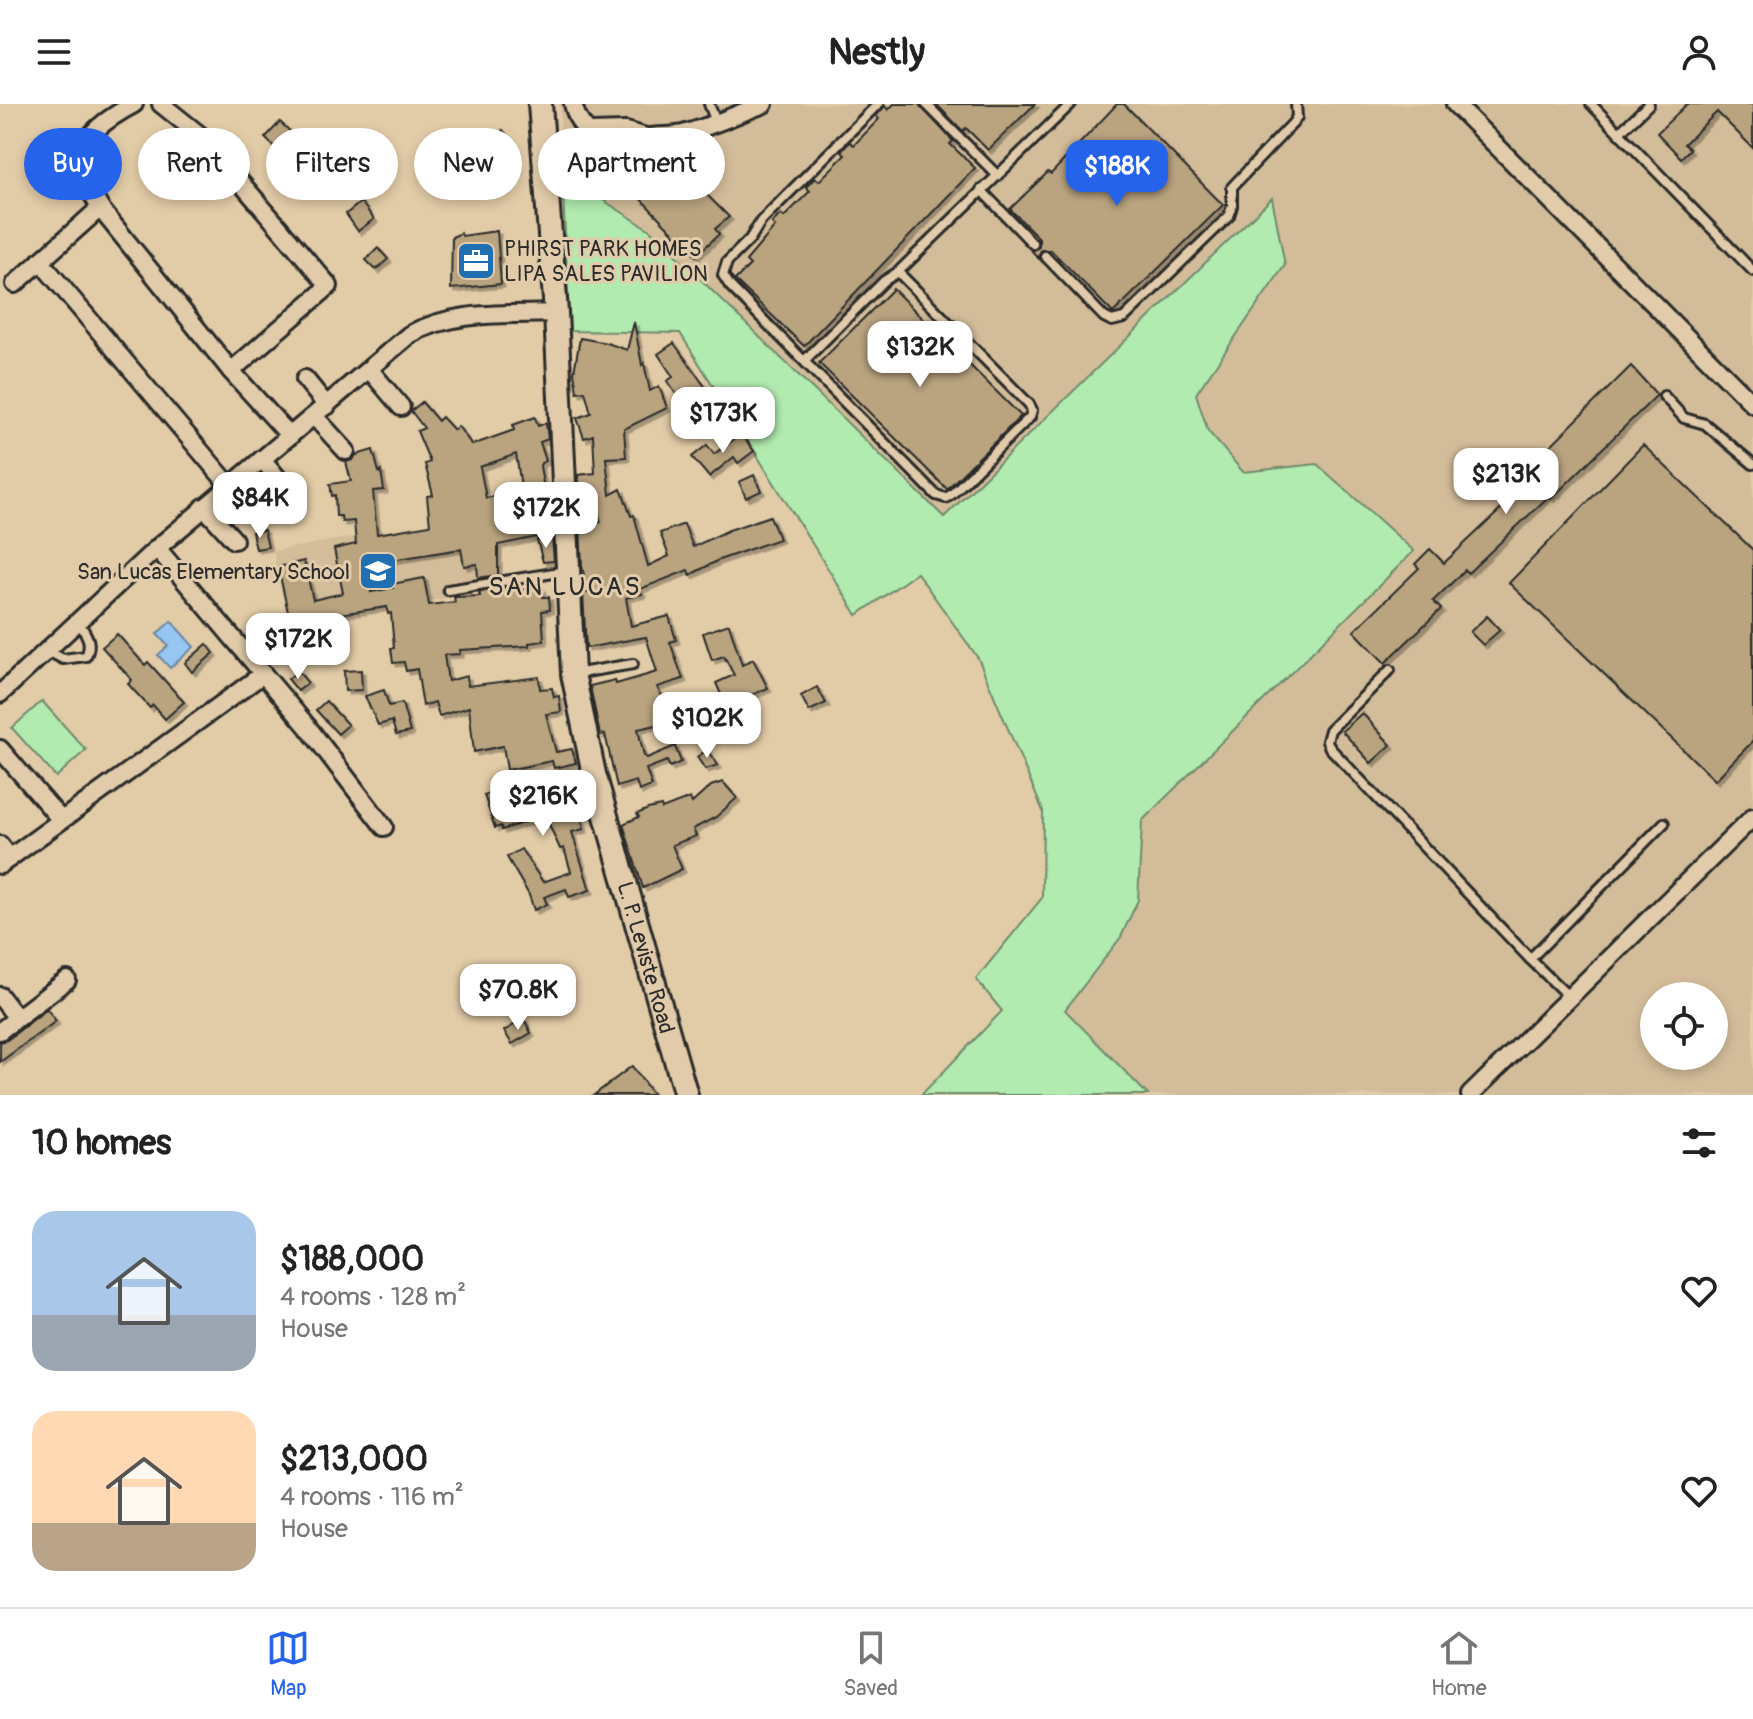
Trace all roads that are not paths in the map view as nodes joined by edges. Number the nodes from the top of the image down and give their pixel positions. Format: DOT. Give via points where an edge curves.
graph roads {
  1 [pos="134,104"];
  2 [pos="161,104"];
  3 [pos="540,104"];
  4 [pos="573,104"];
  5 [pos="709,104"];
  6 [pos="764,104"];
  7 [pos="878,104"];
  8 [pos="926,104"];
  9 [pos="1071,104"];
  10 [pos="1296,104"];
  11 [pos="1455,104"];
  12 [pos="1591,104"];
  13 [pos="1649,104"];
  14 [pos="716,122"];
  15 [pos="1619,133"];
  16 [pos="997,175"];
  17 [pos="981,190"];
  18 [pos="100,208"];
  19 [pos="1033,244"];
  20 [pos="1045,256"];
  21 [pos="40,261"];
  22 [pos="1753,271"];
  23 [pos="898,272"];
  24 [pos="15,284"];
  25 [pos="556,313"];
  26 [pos="805,360"];
  27 [pos="369,369"];
  28 [pos="231,371"];
  29 [pos="305,379"];
  30 [pos="1664,396"];
  31 [pos="1753,404"];
  32 [pos="401,407"];
  33 [pos="321,411"];
  34 [pos="290,436"];
  35 [pos="346,451"];
  36 [pos="262,459"];
  37 [pos="1753,464"];
  38 [pos="229,485"];
  39 [pos="290,493"];
  40 [pos="204,507"];
  41 [pos="234,540"];
  42 [pos="157,548"];
  43 [pos="567,571"];
  44 [pos="448,590"];
  45 [pos="78,621"];
  46 [pos="47,650"];
  47 [pos="633,664"];
  48 [pos="1390,670"];
  49 [pos="263,674"];
  50 [pos="573,674"];
  51 [pos="0,694"];
  52 [pos="0,749"];
  53 [pos="1753,817"];
  54 [pos="61,820"];
  55 [pos="1664,823"];
  56 [pos="384,827"];
  57 [pos="3,856"];
  58 [pos="1530,959"];
  59 [pos="67,980"];
  60 [pos="0,996"];
  61 [pos="1569,997"];
  62 [pos="17,1018"];
  63 [pos="0,1031"];
  64 [pos="686,1095"];
  65 [pos="1470,1095"];
  1 -- 18 [label="street" via="102,121 79,153 76,165"];
  2 -- 28 [label="street" via="201,136 329,286"];
  3 -- 25 [label="main road, L. P. Leviste Road"];
  4 -- 14 [label="street" via="591,132 626,131 647,137 683,134"];
  5 -- 14 [label="lane"];
  6 -- 14 [label="street"];
  7 -- 26 [label="lane" via="761,221 724,266 730,286"];
  8 -- 16 [label="lane"];
  9 -- 16 [label="lane"];
  10 -- 20 [label="lane" via="1293,123 1232,187 1229,216 1124,318 1104,317"];
  11 -- 31 [label="street"];
  12 -- 15 [label="lane"];
  13 -- 15 [label="lane"];
  15 -- 22 [label="lane"];
  16 -- 17 [label="lane"];
  17 -- 19 [label="lane"];
  17 -- 23 [label="lane"];
  18 -- 21 [label="street"];
  18 -- 28 [label="street"];
  21 -- 24 [label="street"];
  21 -- 38 [label="street"];
  23 -- 26 [label="lane"];
  23 -- 26 [label="lane" via="1032,410 952,494 936,495"];
  25 -- 27 [label="street" via="451,318 430,324"];
  25 -- 43 [label="main road, L. P. Leviste Road"];
  27 -- 32 [label="street"];
  27 -- 33 [label="street"];
  28 -- 34 [label="street"];
  29 -- 33 [label="street"];
  30 -- 37 [label="lane" via="1684,418 1705,424"];
  33 -- 34 [label="street"];
  33 -- 35 [label="street"];
  34 -- 36 [label="street"];
  36 -- 38 [label="street"];
  36 -- 39 [label="street"];
  38 -- 40 [label="street"];
  40 -- 41 [label="street"];
  40 -- 42 [label="street"];
  42 -- 45 [label="street"];
  42 -- 49 [label="street"];
  43 -- 44 [label="lane"];
  43 -- 50 [label="main road, L. P. Leviste Road"];
  45 -- 46 [label="street"];
  45 -- 46 [label="lane" via="88,638 86,656 63,659"];
  46 -- 51 [label="street"];
  47 -- 50 [label="lane"];
  48 -- 58 [label="lane" via="1330,730 1330,748"];
  49 -- 54 [label="street"];
  49 -- 56 [label="street"];
  50 -- 64 [label="main road, L. P. Leviste Road" via="594,774"];
  52 -- 54 [label="street"];
  53 -- 61 [label="street"];
  54 -- 57 [label="street"];
  55 -- 58 [label="lane"];
  58 -- 61 [label="lane"];
  59 -- 62 [label="street"];
  60 -- 62 [label="street"];
  61 -- 65 [label="street"];
  62 -- 63 [label="street"];
}
